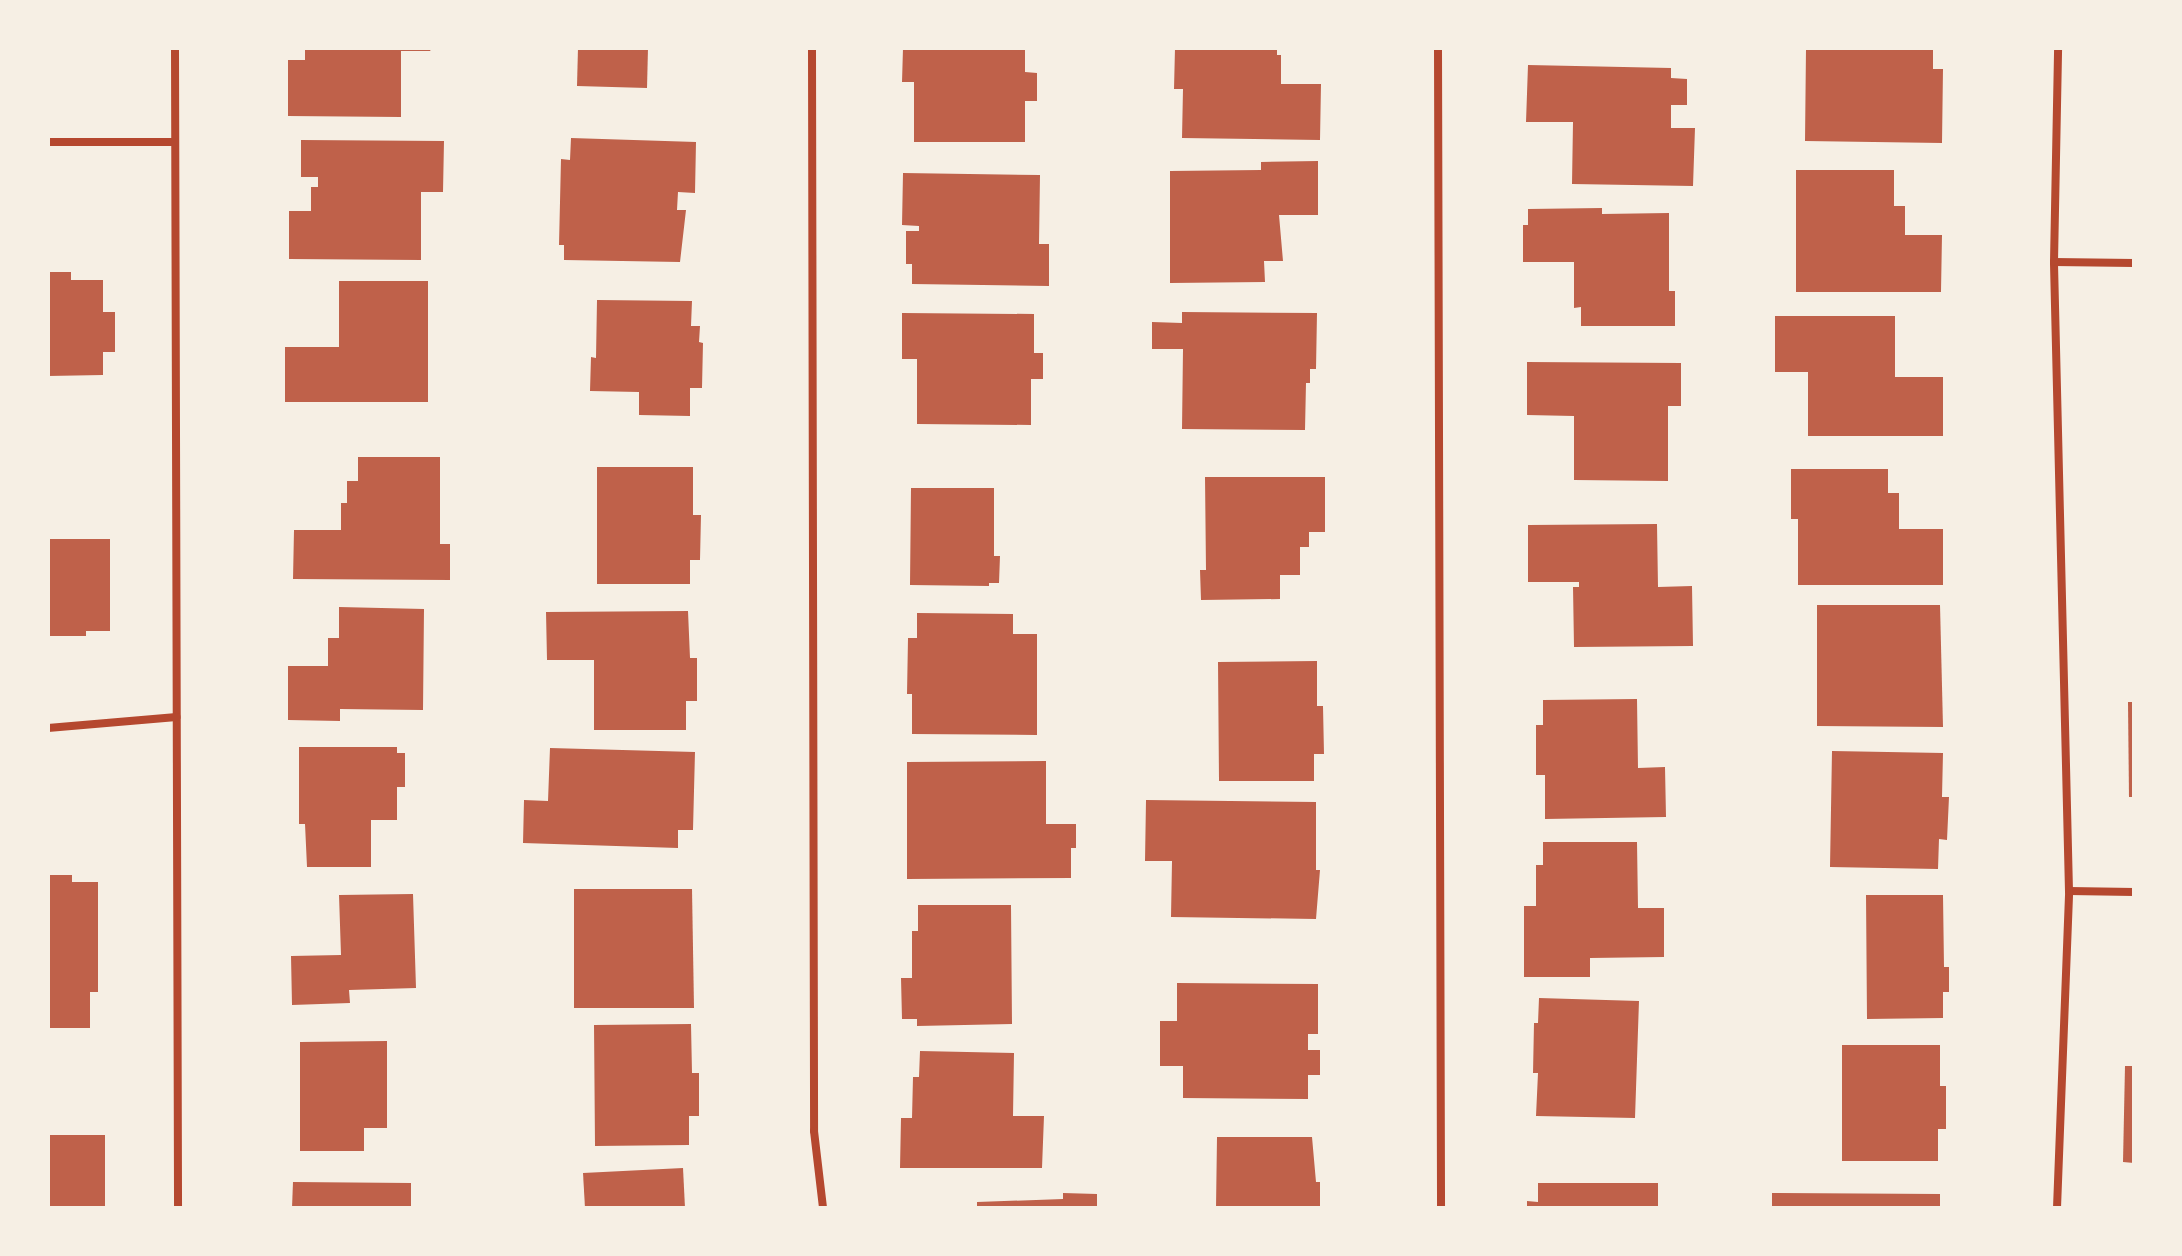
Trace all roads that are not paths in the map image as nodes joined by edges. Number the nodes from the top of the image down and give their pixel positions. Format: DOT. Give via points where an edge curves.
graph roads {
  1 [pos="175,48"];
  2 [pos="812,48"];
  3 [pos="1438,48"];
  4 [pos="2058,48"];
  5 [pos="48,142"];
  6 [pos="175,142"];
  7 [pos="2054,262"];
  8 [pos="2134,263"];
  9 [pos="177,717"];
  10 [pos="48,728"];
  11 [pos="2069,891"];
  12 [pos="2134,892"];
  13 [pos="178,1208"];
  14 [pos="823,1208"];
  15 [pos="1441,1208"];
  16 [pos="2057,1208"];
  1 -- 6 [label="street"];
  2 -- 14 [label="street" via="814,1116"];
  3 -- 15 [label="street"];
  4 -- 7 [label="street"];
  5 -- 6 [label="street"];
  6 -- 9 [label="street"];
  7 -- 8 [label="street"];
  7 -- 11 [label="street"];
  9 -- 10 [label="street"];
  9 -- 13 [label="street"];
  11 -- 12 [label="street"];
  11 -- 16 [label="street"];
}
